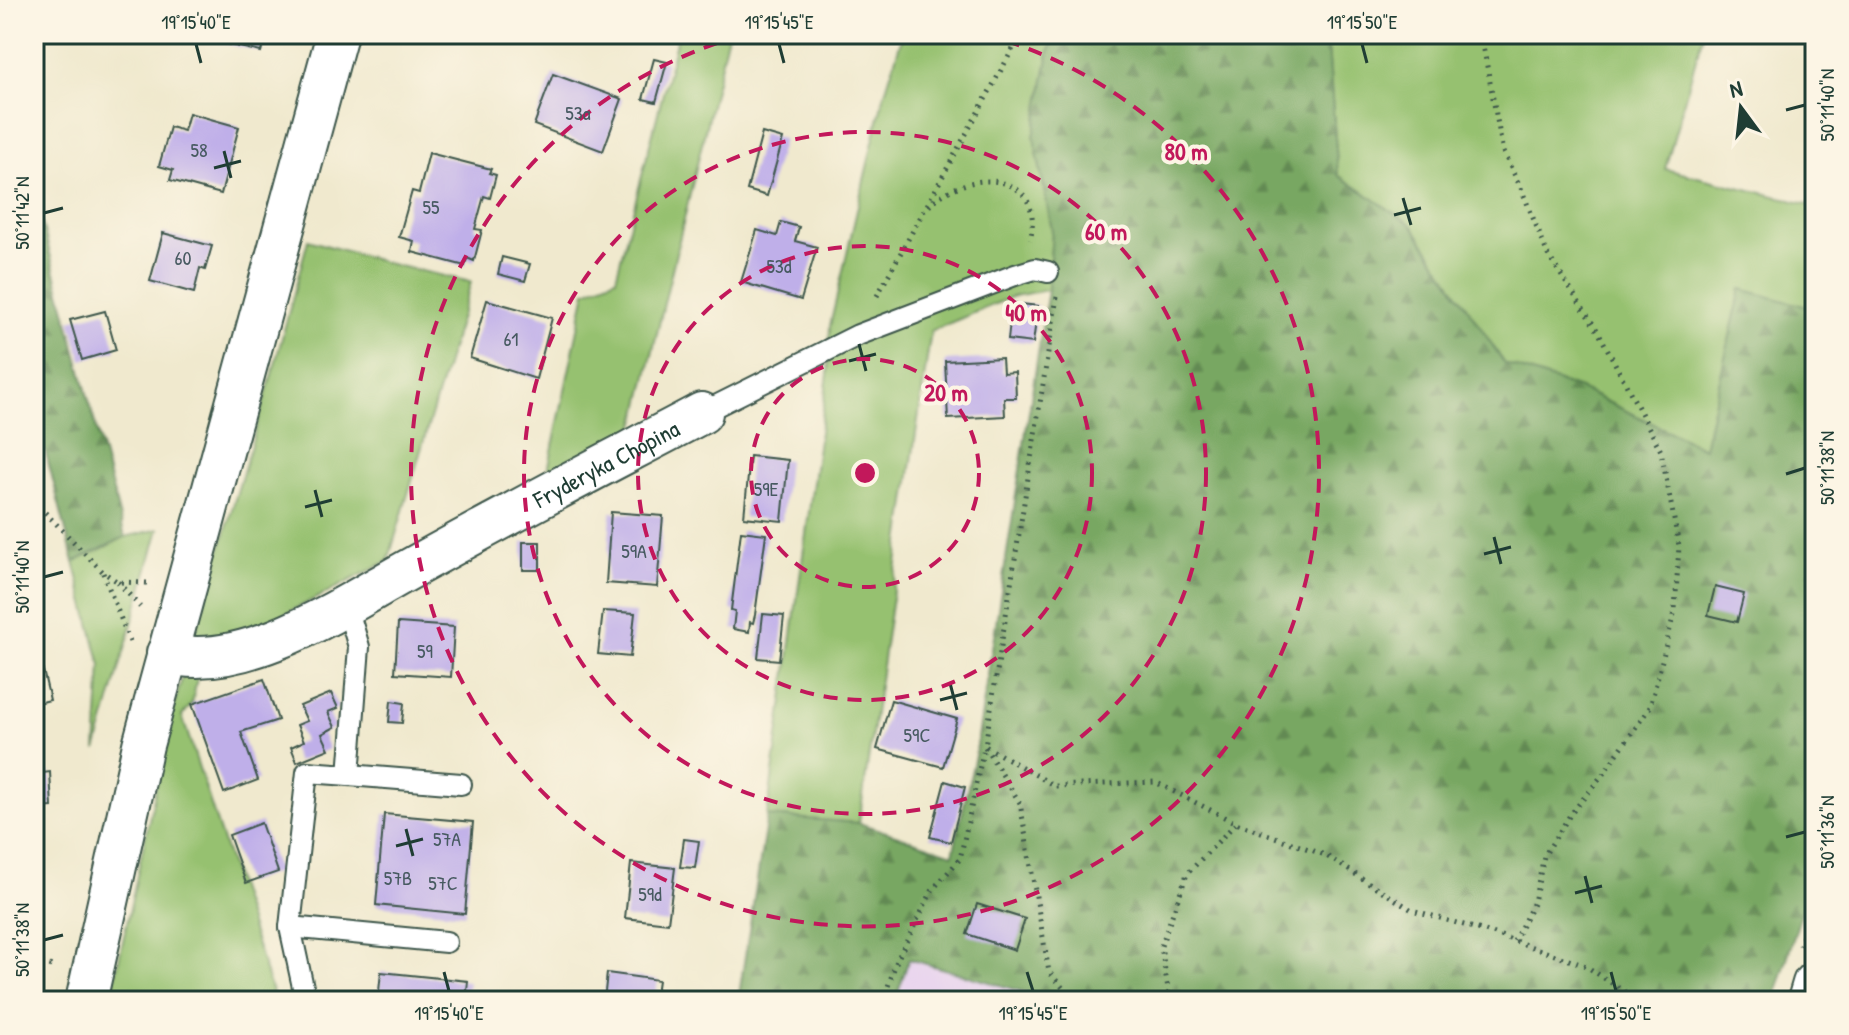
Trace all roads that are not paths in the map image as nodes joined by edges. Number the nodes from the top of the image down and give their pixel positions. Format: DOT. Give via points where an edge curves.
graph roads {
  1 [pos="337,34"];
  2 [pos="1048,272"];
  3 [pos="702,413"];
  4 [pos="347,607"];
  5 [pos="151,654"];
  6 [pos="349,775"];
  7 [pos="461,784"];
  8 [pos="290,927"];
  9 [pos="446,942"];
  10 [pos="1815,984"];
  11 [pos="76,986"];
  12 [pos="306,1001"];
  13 [pos="1810,1001"];
  1 -- 5 [label="street"];
  2 -- 3 [label="lane, Fryderyka Chopina" via="1035,269 1015,275 858,335"];
  3 -- 4 [label="street, Fryderyka Chopina"];
  4 -- 5 [label="street, Fryderyka Chopina" via="267,642 215,657"];
  4 -- 6 [label="lane" via="359,647"];
  5 -- 11 [label="street" via="143,745"];
  6 -- 7 [label="lane"];
  6 -- 8 [label="lane" via="307,772"];
  8 -- 9 [label="lane"];
  8 -- 12 [label="lane"];
  10 -- 13 [label="street"];
}
